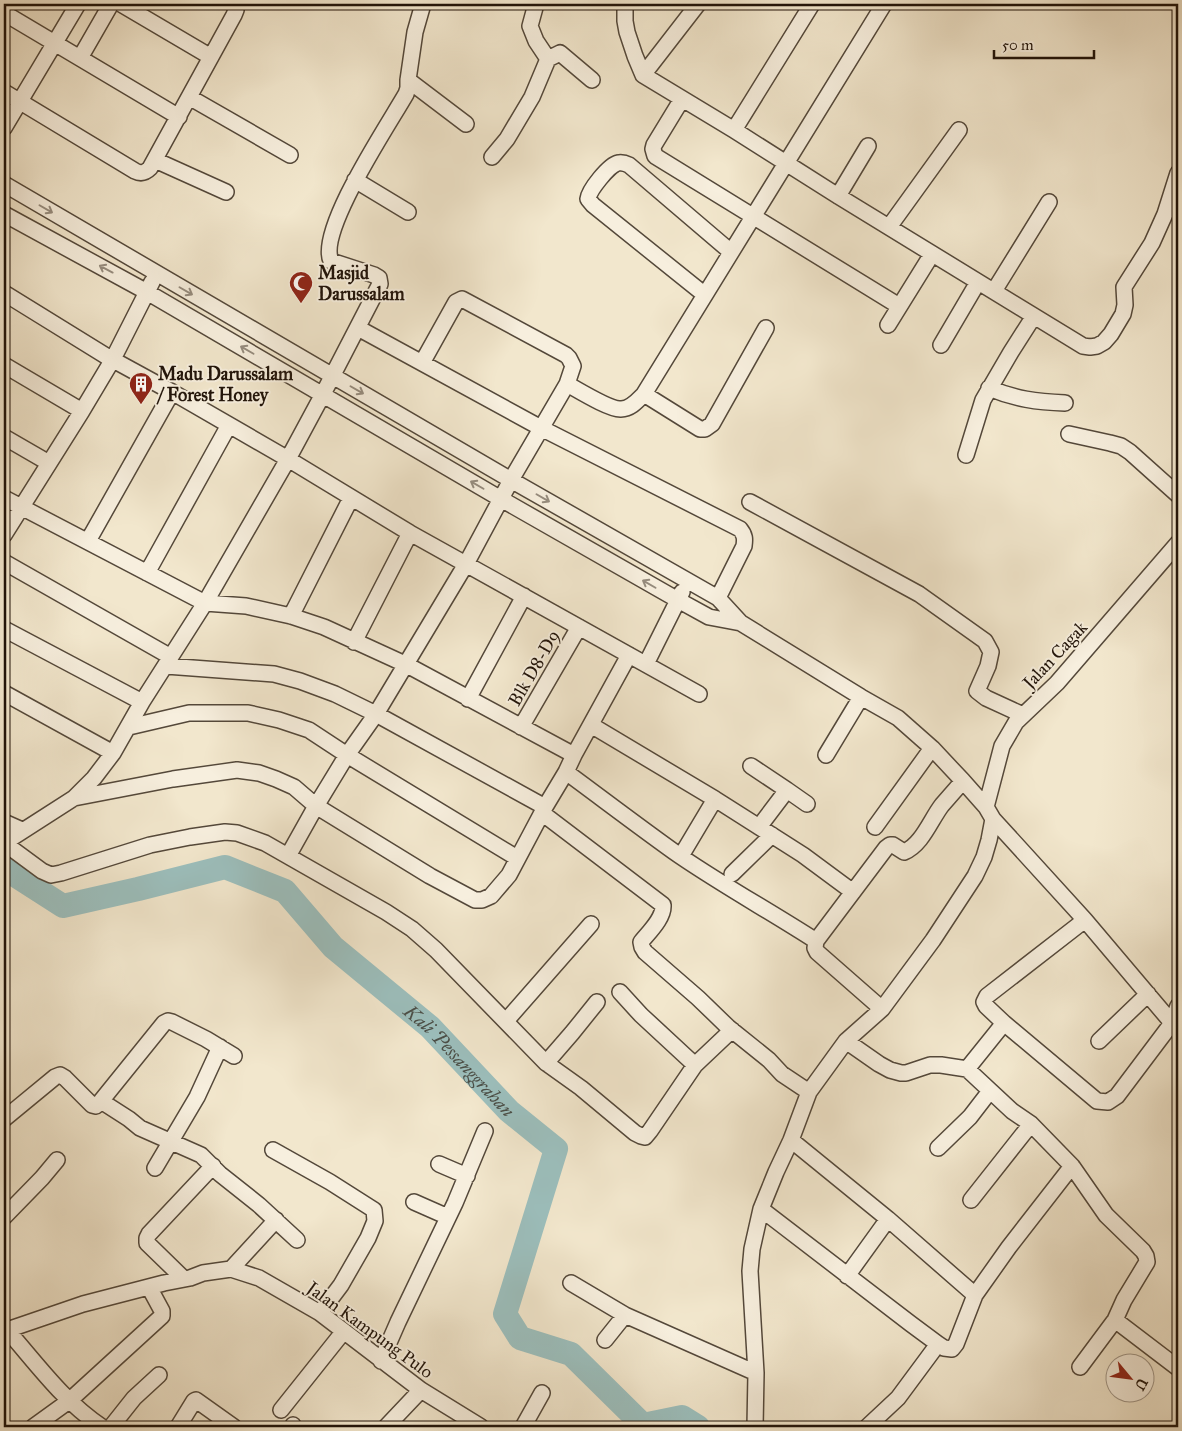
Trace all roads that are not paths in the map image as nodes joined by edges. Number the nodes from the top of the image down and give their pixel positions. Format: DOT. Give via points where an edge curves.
graph roads {
  1 [pos="78,4"];
  2 [pos="111,4"];
  3 [pos="121,4"];
  4 [pos="235,4"];
  5 [pos="423,4"];
  6 [pos="536,4"];
  7 [pos="625,4"];
  8 [pos="698,4"];
  9 [pos="812,4"];
  10 [pos="884,4"];
  11 [pos="4,13"];
  12 [pos="54,43"];
  13 [pos="211,57"];
  14 [pos="80,58"];
  15 [pos="548,59"];
  16 [pos="643,75"];
  17 [pos="408,80"];
  18 [pos="592,80"];
  19 [pos="4,92"];
  20 [pos="190,97"];
  21 [pos="682,99"];
  22 [pos="20,101"];
  23 [pos="178,116"];
  24 [pos="466,124"];
  25 [pos="4,128"];
  26 [pos="734,130"];
  27 [pos="959,130"];
  28 [pos="868,146"];
  29 [pos="290,155"];
  30 [pos="492,157"];
  31 [pos="155,160"];
  32 [pos="786,163"];
  33 [pos="1178,173"];
  34 [pos="355,180"];
  35 [pos="4,184"];
  36 [pos="226,192"];
  37 [pos="838,196"];
  38 [pos="1049,202"];
  39 [pos="408,212"];
  40 [pos="4,214"];
  41 [pos="753,216"];
  42 [pos="889,227"];
  43 [pos="731,252"];
  44 [pos="932,254"];
  45 [pos="157,274"];
  46 [pos="978,282"];
  47 [pos="994,291"];
  48 [pos="4,292"];
  49 [pos="148,292"];
  50 [pos="705,295"];
  51 [pos="899,306"];
  52 [pos="1034,316"];
  53 [pos="888,325"];
  54 [pos="358,328"];
  55 [pos="766,328"];
  56 [pos="941,345"];
  57 [pos="113,359"];
  58 [pos="422,363"];
  59 [pos="4,365"];
  60 [pos="333,376"];
  61 [pos="567,384"];
  62 [pos="989,388"];
  63 [pos="172,392"];
  64 [pos="323,394"];
  65 [pos="644,394"];
  66 [pos="1065,403"];
  67 [pos="82,411"];
  68 [pos="229,425"];
  69 [pos="541,428"];
  70 [pos="1070,434"];
  71 [pos="4,437"];
  72 [pos="966,455"];
  73 [pos="288,459"];
  74 [pos="50,463"];
  75 [pos="511,480"];
  76 [pos="1178,495"];
  77 [pos="4,498"];
  78 [pos="352,498"];
  79 [pos="501,499"];
  80 [pos="750,502"];
  81 [pos="21,507"];
  82 [pos="410,533"];
  83 [pos="4,535"];
  84 [pos="88,541"];
  85 [pos="1178,545"];
  86 [pos="4,562"];
  87 [pos="466,564"];
  88 [pos="147,573"];
  89 [pos="688,582"];
  90 [pos="524,596"];
  91 [pos="718,598"];
  92 [pos="678,600"];
  93 [pos="205,603"];
  94 [pos="291,616"];
  95 [pos="741,623"];
  96 [pos="579,627"];
  97 [pos="4,629"];
  98 [pos="354,642"];
  99 [pos="629,655"];
  100 [pos="168,661"];
  101 [pos="646,664"];
  102 [pos="406,665"];
  103 [pos="4,693"];
  104 [pos="699,694"];
  105 [pos="861,697"];
  106 [pos="468,699"];
  107 [pos="142,702"];
  108 [pos="376,714"];
  109 [pos="1022,716"];
  110 [pos="592,725"];
  111 [pos="129,727"];
  112 [pos="521,727"];
  113 [pos="932,748"];
  114 [pos="113,753"];
  115 [pos="347,755"];
  116 [pos="574,755"];
  117 [pos="826,755"];
  118 [pos="751,766"];
  119 [pos="566,772"];
  120 [pos="963,781"];
  121 [pos="787,790"];
  122 [pos="74,798"];
  123 [pos="715,799"];
  124 [pos="807,804"];
  125 [pos="316,806"];
  126 [pos="544,810"];
  127 [pos="989,812"];
  128 [pos="4,822"];
  129 [pos="759,827"];
  130 [pos="875,827"];
  131 [pos="22,830"];
  132 [pos="772,835"];
  133 [pos="288,856"];
  134 [pos="681,856"];
  135 [pos="517,858"];
  136 [pos="732,874"];
  137 [pos="853,892"];
  138 [pos="1085,920"];
  139 [pos="590,924"];
  140 [pos="816,941"];
  141 [pos="620,992"];
  142 [pos="1148,994"];
  143 [pos="597,1002"];
  144 [pos="1178,1006"];
  145 [pos="882,1009"];
  146 [pos="506,1021"];
  147 [pos="1004,1023"];
  148 [pos="1175,1027"];
  149 [pos="732,1030"];
  150 [pos="846,1041"];
  151 [pos="1099,1041"];
  152 [pos="220,1047"];
  153 [pos="234,1056"];
  154 [pos="546,1063"];
  155 [pos="695,1065"];
  156 [pos="966,1069"];
  157 [pos="990,1091"];
  158 [pos="809,1092"];
  159 [pos="101,1101"];
  160 [pos="4,1119"];
  161 [pos="1031,1124"];
  162 [pos="485,1131"];
  163 [pos="171,1140"];
  164 [pos="791,1140"];
  165 [pos="938,1148"];
  166 [pos="273,1150"];
  167 [pos="57,1160"];
  168 [pos="439,1164"];
  169 [pos="213,1166"];
  170 [pos="1072,1166"];
  171 [pos="155,1168"];
  172 [pos="467,1176"];
  173 [pos="971,1200"];
  174 [pos="414,1202"];
  175 [pos="760,1209"];
  176 [pos="4,1217"];
  177 [pos="448,1217"];
  178 [pos="888,1219"];
  179 [pos="276,1220"];
  180 [pos="297,1240"];
  181 [pos="231,1269"];
  182 [pos="847,1276"];
  183 [pos="184,1279"];
  184 [pos="570,1283"];
  185 [pos="149,1287"];
  186 [pos="975,1295"];
  187 [pos="320,1313"];
  188 [pos="625,1315"];
  189 [pos="1115,1320"];
  190 [pos="5,1329"];
  191 [pos="344,1331"];
  192 [pos="605,1340"];
  193 [pos="938,1344"];
  194 [pos="381,1361"];
  195 [pos="1080,1367"];
  196 [pos="1178,1368"];
  197 [pos="756,1373"];
  198 [pos="159,1376"];
  199 [pos="421,1390"];
  200 [pos="542,1393"];
  201 [pos="69,1401"];
  202 [pos="281,1410"];
  203 [pos="33,1427"];
  204 [pos="102,1427"];
  205 [pos="111,1427"];
  206 [pos="178,1427"];
  207 [pos="234,1427"];
  208 [pos="386,1427"];
  209 [pos="481,1427"];
  210 [pos="522,1427"];
  211 [pos="755,1427"];
  212 [pos="867,1427"];
  1 -- 12 [label="street"];
  2 -- 14 [label="street"];
  3 -- 13 [label="street"];
  4 -- 13 [label="street" via="234,15"];
  5 -- 17 [label="street"];
  6 -- 15 [label="street" via="530,26"];
  7 -- 16 [label="street" via="627,32"];
  8 -- 16 [label="street"];
  9 -- 26 [label="street"];
  10 -- 32 [label="street"];
  11 -- 12 [label="street"];
  12 -- 14 [label="street"];
  12 -- 22 [label="street"];
  13 -- 20 [label="street"];
  14 -- 23 [label="street"];
  15 -- 18 [label="street" via="560,53"];
  15 -- 30 [label="street" via="532,97 508,139"];
  16 -- 21 [label="street"];
  17 -- 24 [label="street"];
  17 -- 34 [label="street" via="406,94"];
  19 -- 22 [label="street"];
  20 -- 23 [label="street"];
  20 -- 29 [label="street"];
  21 -- 26 [label="street"];
  21 -- 41 [label="street" via="654,145 655,156"];
  22 -- 25 [label="street"];
  22 -- 31 [label="street" via="134,171 147,172"];
  23 -- 31 [label="street"];
  26 -- 32 [label="street"];
  27 -- 42 [label="street"];
  28 -- 37 [label="street"];
  31 -- 36 [label="street"];
  32 -- 37 [label="street"];
  32 -- 41 [label="street"];
  33 -- 52 [label="street" via="1152,243 1124,287 1123,314 1104,342 1097,346 1083,346"];
  34 -- 39 [label="street"];
  34 -- 54 [label="street" via="335,224 329,249 332,263 379,278 380,284"];
  35 -- 45 [label="street, one-way"];
  37 -- 42 [label="street"];
  38 -- 47 [label="street"];
  49 -- 40 [label="street, one-way"];
  41 -- 43 [label="street"];
  41 -- 51 [label="street"];
  42 -- 44 [label="street"];
  43 -- 50 [label="street"];
  43 -- 50 [label="street" via="629,165 620,162 613,165 590,190 588,199 593,205"];
  44 -- 46 [label="street"];
  44 -- 51 [label="street"];
  45 -- 49 [label="street"];
  45 -- 60 [label="street, one-way"];
  46 -- 47 [label="street"];
  46 -- 56 [label="street"];
  47 -- 52 [label="street"];
  48 -- 57 [label="street"];
  49 -- 57 [label="street"];
  64 -- 49 [label="street, one-way"];
  50 -- 65 [label="street"];
  51 -- 53 [label="street"];
  52 -- 62 [label="street"];
  54 -- 58 [label="street"];
  54 -- 60 [label="street"];
  55 -- 65 [label="street" via="712,424 705,429"];
  57 -- 63 [label="street"];
  57 -- 67 [label="street"];
  58 -- 61 [label="street" via="456,302 462,299 569,358 573,366"];
  58 -- 69 [label="street"];
  59 -- 67 [label="street"];
  60 -- 64 [label="street"];
  60 -- 75 [label="street, one-way"];
  61 -- 65 [label="street" via="620,410 631,406"];
  61 -- 69 [label="street"];
  62 -- 66 [label="street" via="1028,400"];
  62 -- 72 [label="street"];
  63 -- 68 [label="street"];
  63 -- 84 [label="street"];
  64 -- 73 [label="street"];
  79 -- 64 [label="street, one-way"];
  67 -- 74 [label="street"];
  68 -- 73 [label="street"];
  68 -- 88 [label="street"];
  69 -- 75 [label="street"];
  69 -- 91 [label="street" via="740,529 744,533 744,546"];
  70 -- 76 [label="street" via="1121,446"];
  71 -- 74 [label="street"];
  73 -- 78 [label="street"];
  73 -- 93 [label="street"];
  74 -- 81 [label="street"];
  75 -- 79 [label="street"];
  75 -- 89 [label="street, one-way"];
  77 -- 81 [label="street"];
  78 -- 82 [label="street"];
  78 -- 94 [label="street"];
  79 -- 87 [label="street"];
  92 -- 79 [label="street, one-way"];
  80 -- 109 [label="street" via="919,594 985,641 991,652 977,691"];
  81 -- 83 [label="street"];
  81 -- 84 [label="street"];
  82 -- 87 [label="street"];
  82 -- 98 [label="street"];
  84 -- 88 [label="street"];
  85 -- 109 [label="street, Jalan Cagak" via="1057,683"];
  86 -- 100 [label="street"];
  87 -- 90 [label="street"];
  87 -- 102 [label="street"];
  88 -- 93 [label="street"];
  89 -- 91 [label="street"];
  89 -- 92 [label="street"];
  90 -- 96 [label="street"];
  90 -- 106 [label="street"];
  91 -- 95 [label="street"];
  92 -- 95 [label="street" via="709,617"];
  92 -- 101 [label="street"];
  93 -- 94 [label="street" via="246,606"];
  93 -- 100 [label="street"];
  94 -- 98 [label="street"];
  95 -- 105 [label="street"];
  96 -- 99 [label="street"];
  96 -- 112 [label="street, Blk D8-D9"];
  97 -- 107 [label="street"];
  98 -- 102 [label="street"];
  99 -- 101 [label="street"];
  99 -- 110 [label="street"];
  100 -- 107 [label="street"];
  100 -- 108 [label="street" via="274,674 335,694"];
  101 -- 104 [label="street"];
  102 -- 106 [label="street"];
  102 -- 108 [label="street"];
  103 -- 114 [label="street"];
  105 -- 113 [label="street" via="898,718"];
  105 -- 117 [label="street"];
  106 -- 112 [label="street"];
  107 -- 111 [label="street"];
  108 -- 115 [label="street"];
  108 -- 126 [label="street"];
  109 -- 127 [label="street, Jalan Cagak" via="1002,746"];
  110 -- 116 [label="street"];
  110 -- 123 [label="street"];
  111 -- 114 [label="street"];
  111 -- 115 [label="street" via="189,713 248,713 309,730"];
  112 -- 116 [label="street"];
  113 -- 120 [label="street"];
  113 -- 130 [label="street"];
  114 -- 122 [label="street"];
  115 -- 125 [label="street"];
  115 -- 135 [label="street"];
  116 -- 119 [label="street"];
  118 -- 121 [label="street"];
  119 -- 126 [label="street"];
  119 -- 134 [label="street"];
  120 -- 127 [label="street"];
  120 -- 137 [label="street" via="908,851 890,844"];
  121 -- 124 [label="street"];
  121 -- 129 [label="street"];
  122 -- 125 [label="street" via="237,770 259,773 294,787"];
  122 -- 131 [label="street"];
  123 -- 129 [label="street"];
  123 -- 134 [label="street"];
  125 -- 133 [label="street"];
  125 -- 135 [label="street" via="475,900 491,896 509,875"];
  126 -- 135 [label="street"];
  126 -- 149 [label="street" via="662,905 661,916 641,942 642,947"];
  127 -- 138 [label="street"];
  127 -- 145 [label="street, Jalan Cagak" via="989,840 975,876"];
  128 -- 131 [label="street"];
  129 -- 132 [label="street"];
  131 -- 133 [label="street" via="4,843 51,875 150,845 225,832 249,836"];
  132 -- 136 [label="street"];
  132 -- 137 [label="street"];
  133 -- 146 [label="street" via="412,929"];
  134 -- 140 [label="street"];
  137 -- 140 [label="street"];
  138 -- 142 [label="street"];
  138 -- 147 [label="street" via="987,996 986,1006"];
  139 -- 146 [label="street"];
  140 -- 145 [label="street" via="817,952"];
  141 -- 155 [label="street"];
  142 -- 148 [label="street"];
  142 -- 151 [label="street"];
  143 -- 154 [label="street"];
  144 -- 148 [label="street"];
  145 -- 150 [label="street, Jalan Cagak"];
  146 -- 154 [label="street"];
  147 -- 148 [label="street" via="1097,1101 1108,1102 1117,1096"];
  147 -- 156 [label="street"];
  149 -- 155 [label="street"];
  149 -- 158 [label="street" via="782,1074"];
  150 -- 156 [label="street" via="879,1064 901,1073 941,1065"];
  150 -- 158 [label="street, Jalan Cagak"];
  152 -- 153 [label="street"];
  152 -- 159 [label="street" via="168,1021"];
  152 -- 163 [label="street" via="197,1097"];
  154 -- 155 [label="street" via="635,1133 645,1137"];
  156 -- 157 [label="street"];
  157 -- 161 [label="street"];
  157 -- 165 [label="street" via="970,1117"];
  158 -- 164 [label="street, Jalan Cagak"];
  159 -- 160 [label="street" via="96,1106 92,1105 60,1075"];
  159 -- 163 [label="street" via="140,1128"];
  161 -- 170 [label="street"];
  161 -- 173 [label="street"];
  162 -- 172 [label="street"];
  163 -- 169 [label="street" via="201,1155"];
  163 -- 171 [label="street"];
  164 -- 175 [label="street, Jalan Cagak"];
  164 -- 178 [label="street"];
  166 -- 187 [label="street" via="374,1210 375,1220 368,1238 341,1285"];
  167 -- 176 [label="street"];
  168 -- 172 [label="street"];
  169 -- 179 [label="street"];
  169 -- 183 [label="street" via="147,1238 147,1242"];
  170 -- 186 [label="street"];
  170 -- 189 [label="street" via="1106,1215 1146,1256 1147,1262"];
  172 -- 177 [label="street"];
  174 -- 177 [label="street"];
  175 -- 182 [label="street"];
  175 -- 197 [label="street, Jalan Cagak" via="750,1271"];
  177 -- 194 [label="street"];
  178 -- 182 [label="street"];
  178 -- 186 [label="street"];
  179 -- 180 [label="street"];
  179 -- 181 [label="street"];
  181 -- 183 [label="street, Jalan Kampung Pulo"];
  181 -- 187 [label="street, Jalan Kampung Pulo" via="259,1278"];
  182 -- 193 [label="street"];
  183 -- 185 [label="street, Jalan Kampung Pulo"];
  184 -- 188 [label="street"];
  185 -- 190 [label="street, Jalan Kampung Pulo"];
  185 -- 201 [label="street" via="162,1316"];
  186 -- 193 [label="street" via="954,1348"];
  187 -- 191 [label="street, Jalan Kampung Pulo"];
  188 -- 192 [label="street"];
  188 -- 197 [label="street"];
  189 -- 195 [label="street"];
  189 -- 196 [label="street"];
  190 -- 201 [label="street"];
  191 -- 194 [label="street, Jalan Kampung Pulo"];
  191 -- 202 [label="street"];
  193 -- 212 [label="street" via="898,1398"];
  194 -- 199 [label="street, Jalan Kampung Pulo"];
  197 -- 211 [label="street, Jalan Cagak"];
  198 -- 205 [label="street" via="134,1398"];
  199 -- 208 [label="street"];
  199 -- 209 [label="street, Jalan Kampung Pulo"];
  200 -- 210 [label="street"];
  201 -- 203 [label="street"];
  201 -- 204 [label="street"];
  206 -- 207 [label="street" via="196,1400"];
}
